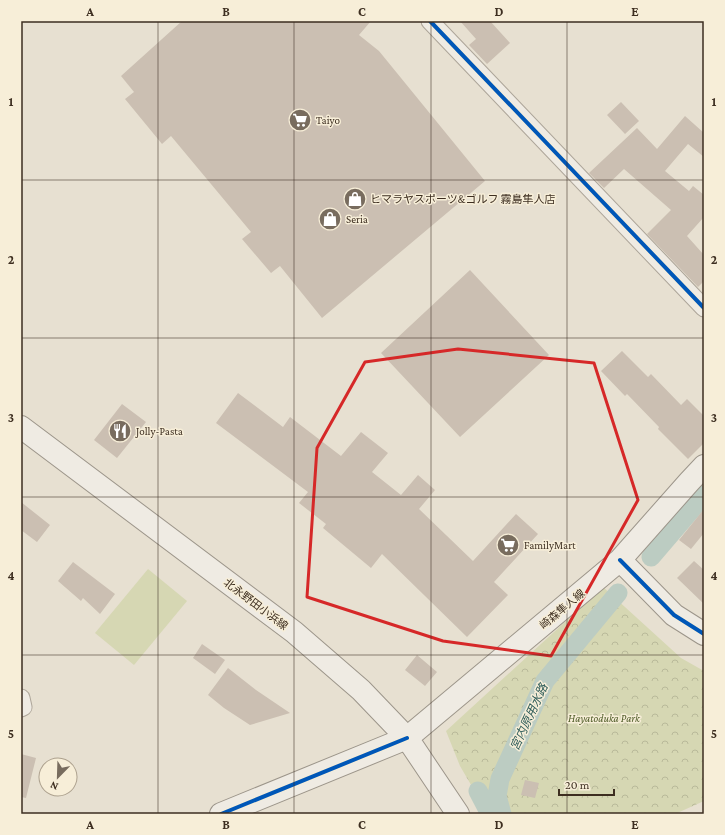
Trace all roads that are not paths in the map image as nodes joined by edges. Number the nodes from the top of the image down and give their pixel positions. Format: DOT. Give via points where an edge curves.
graph roads {
  1 [pos="430,21"];
  2 [pos="704,308"];
  3 [pos="21,427"];
  4 [pos="704,466"];
  5 [pos="620,560"];
  6 [pos="704,634"];
  7 [pos="21,698"];
  8 [pos="21,708"];
  9 [pos="406,738"];
  10 [pos="221,814"];
  11 [pos="458,814"];
  1 -- 2 [label="street"];
  3 -- 9 [label="main road, 北永野田小浜線" via="294,632 361,690"];
  4 -- 5 [label="main road, 崎森隼人線"];
  5 -- 6 [label="main road" via="674,615"];
  5 -- 9 [label="main road, 崎森隼人線"];
  7 -- 8 [label="street" via="24,708"];
  9 -- 10 [label="main road, 崎森隼人線"];
  9 -- 11 [label="main road, 北永野田小浜線"];
}
